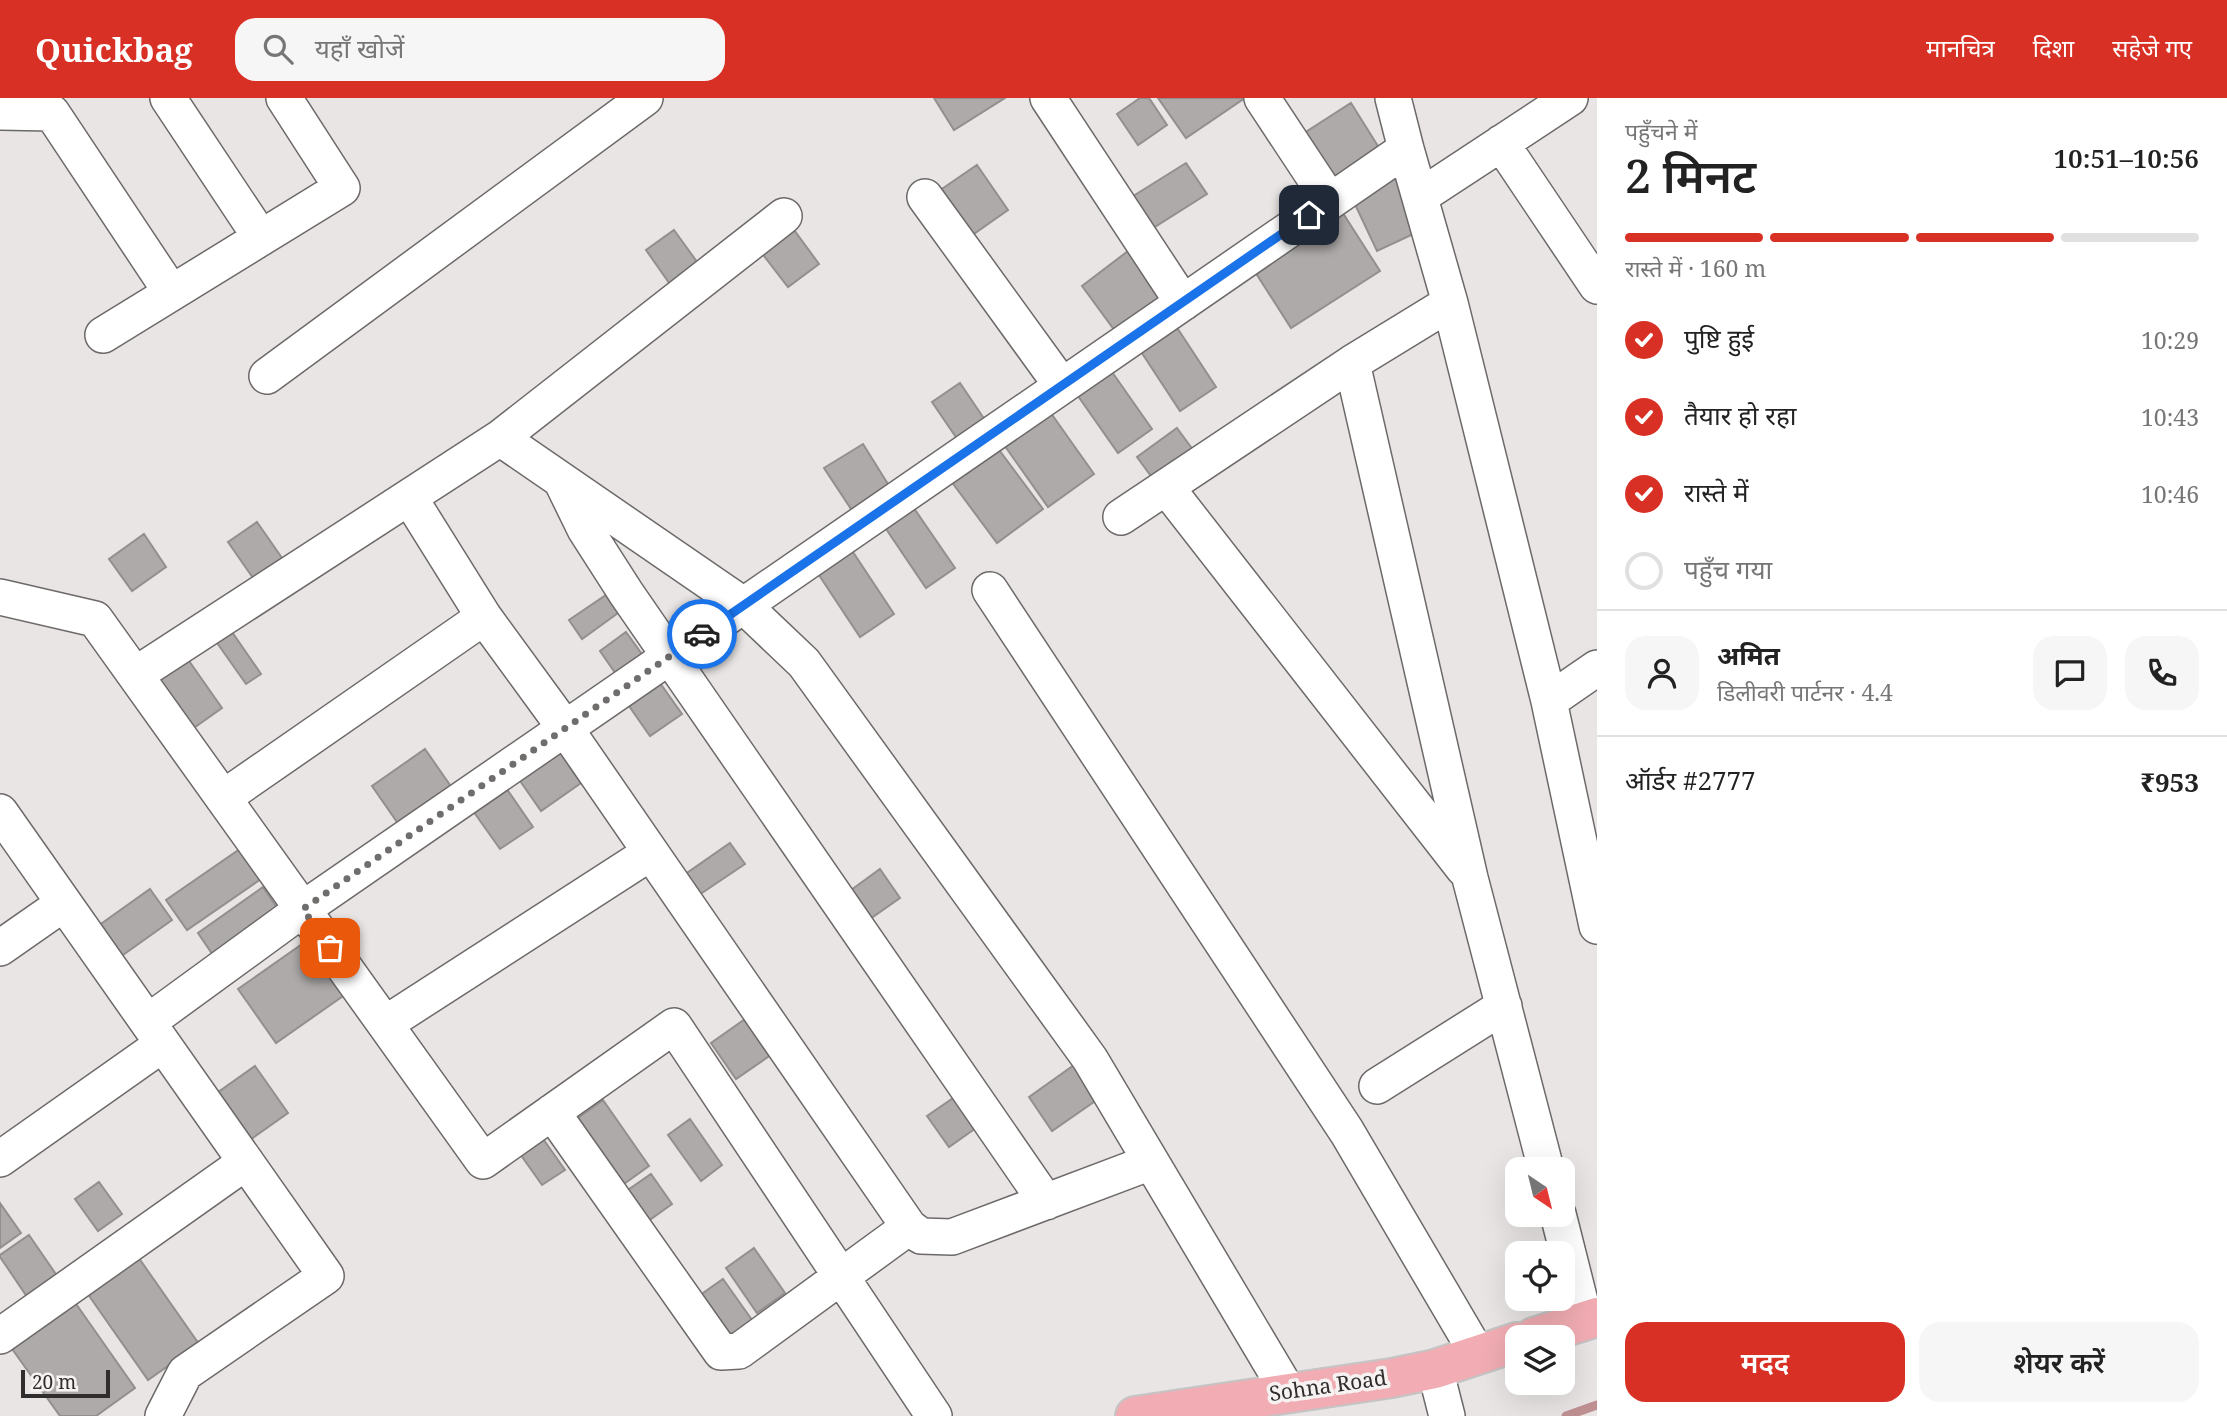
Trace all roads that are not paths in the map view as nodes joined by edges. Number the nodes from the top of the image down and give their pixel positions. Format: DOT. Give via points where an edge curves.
graph roads {
  1 [pos="168,98"];
  2 [pos="284,98"];
  3 [pos="645,98"];
  4 [pos="1048,98"];
  5 [pos="1262,98"];
  6 [pos="1570,98"];
  7 [pos="1396,99"];
  8 [pos="0,112"];
  9 [pos="1501,144"];
  10 [pos="1405,149"];
  11 [pos="1421,196"];
  12 [pos="925,197"];
  13 [pos="1330,201"];
  14 [pos="784,216"];
  15 [pos="261,238"];
  16 [pos="1597,286"];
  17 [pos="171,292"];
  18 [pos="1183,303"];
  19 [pos="1450,303"];
  20 [pos="103,335"];
  21 [pos="1352,363"];
  22 [pos="267,376"];
  23 [pos="1062,386"];
  24 [pos="500,438"];
  25 [pos="562,481"];
  26 [pos="1166,487"];
  27 [pos="409,497"];
  28 [pos="1121,517"];
  29 [pos="990,590"];
  30 [pos="0,597"];
  31 [pos="743,606"];
  32 [pos="484,617"];
  33 [pos="670,656"];
  34 [pos="1597,668"];
  35 [pos="135,675"];
  36 [pos="1549,701"];
  37 [pos="565,729"];
  38 [pos="223,798"];
  39 [pos="0,812"];
  40 [pos="650,853"];
  41 [pos="1470,878"];
  42 [pos="63,904"];
  43 [pos="303,909"];
  44 [pos="1597,926"];
  45 [pos="0,948"];
  46 [pos="1504,1006"];
  47 [pos="385,1024"];
  48 [pos="155,1033"];
  49 [pos="1377,1086"];
  50 [pos="552,1112"];
  51 [pos="1543,1157"];
  52 [pos="0,1158"];
  53 [pos="246,1162"];
  54 [pos="1151,1162"];
  55 [pos="1046,1202"];
  56 [pos="909,1227"];
  57 [pos="1562,1227"];
  58 [pos="841,1276"];
  59 [pos="1591,1319"];
  60 [pos="1572,1325"];
  61 [pos="0,1336"];
  62 [pos="1505,1346"];
  63 [pos="1478,1355"];
  64 [pos="1434,1369"];
  65 [pos="1288,1392"];
  66 [pos="163,1416"];
  67 [pos="934,1416"];
  68 [pos="1135,1416"];
  69 [pos="1447,1416"];
  1 -- 15 [label="street"];
  2 -- 15 [label="street" via="342,188"];
  3 -- 22 [label="street"];
  4 -- 18 [label="street"];
  5 -- 13 [label="street"];
  6 -- 9 [label="street"];
  7 -- 10 [label="street"];
  8 -- 17 [label="street" via="52,113"];
  9 -- 11 [label="street"];
  9 -- 16 [label="street"];
  10 -- 11 [label="street"];
  10 -- 13 [label="street"];
  11 -- 19 [label="street"];
  12 -- 23 [label="street"];
  13 -- 18 [label="street"];
  14 -- 24 [label="street"];
  15 -- 17 [label="street"];
  17 -- 20 [label="street"];
  18 -- 23 [label="street"];
  19 -- 21 [label="street"];
  19 -- 36 [label="street"];
  21 -- 26 [label="street"];
  21 -- 41 [label="street"];
  23 -- 31 [label="street"];
  24 -- 25 [label="street"];
  24 -- 27 [label="street"];
  25 -- 31 [label="street"];
  25 -- 33 [label="street" via="585,529"];
  26 -- 28 [label="street"];
  26 -- 41 [label="street"];
  27 -- 32 [label="street"];
  27 -- 35 [label="street"];
  29 -- 63 [label="street" via="1347,1132"];
  30 -- 35 [label="street" via="95,619"];
  31 -- 33 [label="street"];
  31 -- 54 [label="street" via="804,663 1090,1059"];
  32 -- 37 [label="street"];
  32 -- 38 [label="street"];
  33 -- 37 [label="street"];
  33 -- 55 [label="street"];
  34 -- 36 [label="street"];
  35 -- 38 [label="street"];
  36 -- 44 [label="street"];
  37 -- 40 [label="street"];
  37 -- 43 [label="street"];
  38 -- 43 [label="street"];
  39 -- 42 [label="street"];
  40 -- 47 [label="street"];
  40 -- 56 [label="street"];
  41 -- 46 [label="street"];
  42 -- 45 [label="street"];
  42 -- 48 [label="street"];
  43 -- 47 [label="street"];
  43 -- 48 [label="street"];
  46 -- 49 [label="street"];
  46 -- 51 [label="street"];
  47 -- 50 [label="street" via="483,1161"];
  48 -- 52 [label="street"];
  48 -- 53 [label="street"];
  50 -- 58 [label="street" via="721,1352 739,1351"];
  50 -- 58 [label="street" via="674,1026"];
  53 -- 61 [label="street"];
  53 -- 66 [label="street" via="326,1276 185,1373"];
  54 -- 55 [label="street"];
  54 -- 65 [label="street"];
  55 -- 56 [label="street" via="952,1237 921,1236"];
  56 -- 58 [label="street"];
  57 -- 59 [label="street"];
  58 -- 67 [label="street"];
  59 -- 60 [label="main road"];
  62 -- 63 [label="main road, Sohna Road"];
  63 -- 64 [label="main road, Sohna Road"];
  64 -- 65 [label="main road, Sohna Road"];
  64 -- 69 [label="street"];
  65 -- 68 [label="main road, Sohna Road"];
}
